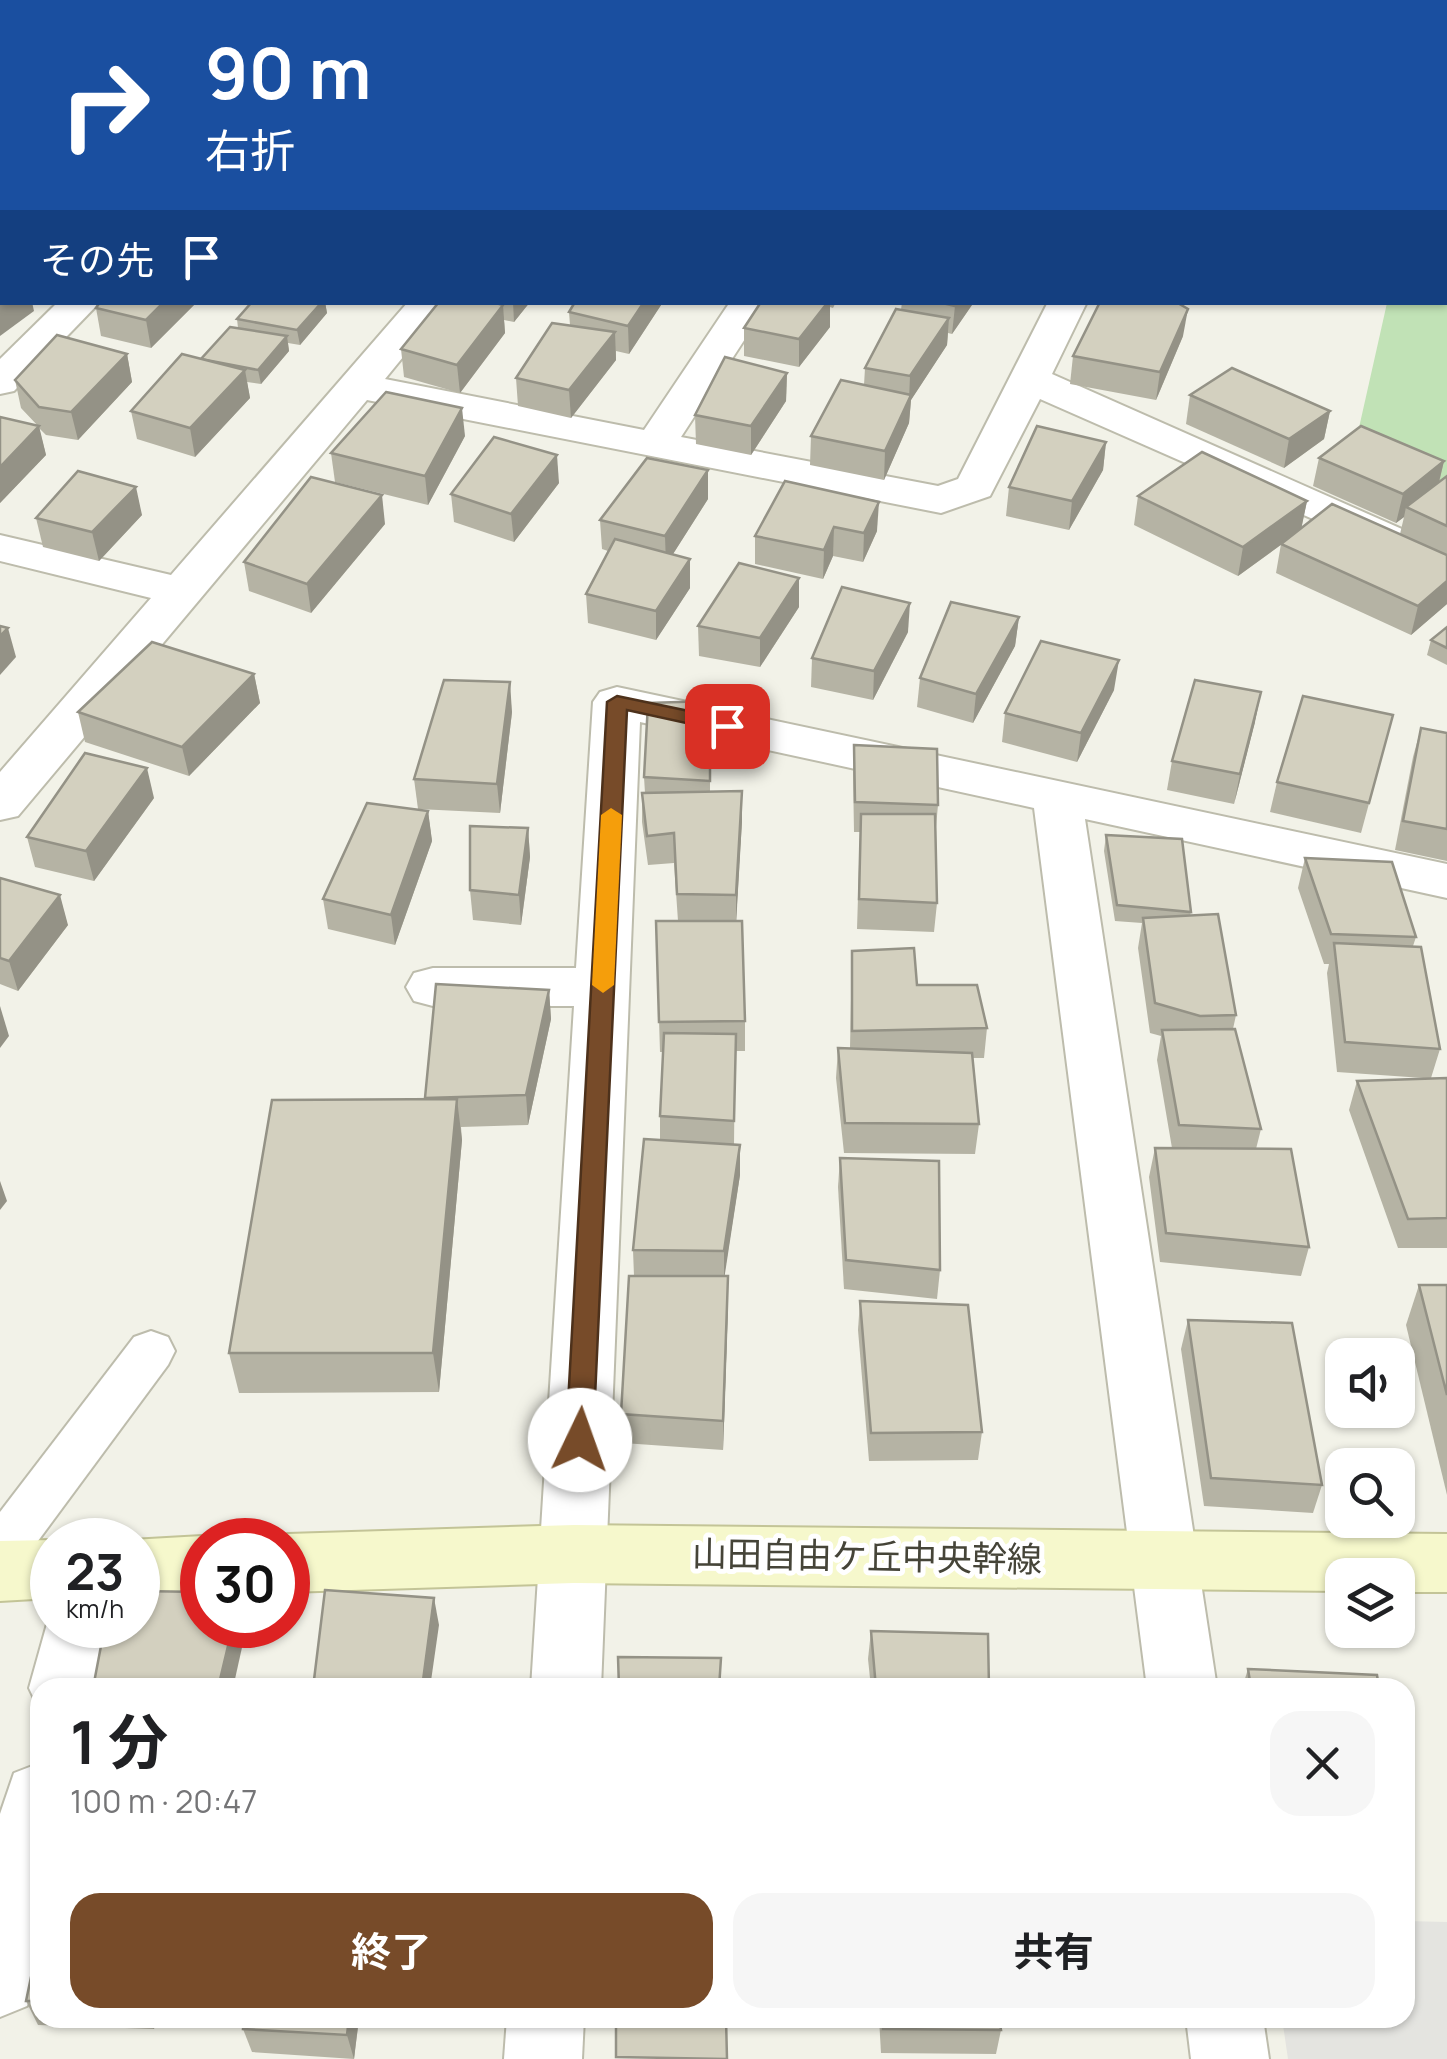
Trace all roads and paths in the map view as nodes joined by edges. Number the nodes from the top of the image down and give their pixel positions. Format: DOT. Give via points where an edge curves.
graph roads {
  1 [pos="79,305"];
  2 [pos="425,305"];
  3 [pos="748,305"];
  4 [pos="1067,305"];
  5 [pos="1030,380"];
  6 [pos="0,382"];
  7 [pos="356,386"];
  8 [pos="656,443"];
  9 [pos="0,548"];
  10 [pos="1447,566"];
  11 [pos="180,591"];
  12 [pos="1056,796"];
  13 [pos="0,804"];
  14 [pos="1447,881"];
  15 [pos="433,987"];
  16 [pos="603,987"];
  17 [pos="151,1351"];
  18 [pos="0,1552"];
  19 [pos="574,1554"];
  20 [pos="1165,1559"];
  21 [pos="310,1561"];
  22 [pos="1447,1563"];
  23 [pos="30,1570"];
  24 [pos="0,1571"];
  25 [pos="73,1648"];
  26 [pos="66,1678"];
  27 [pos="567,1678"];
  28 [pos="1181,1678"];
  29 [pos="30,1842"];
  30 [pos="0,1979"];
  31 [pos="545,2028"];
  32 [pos="1226,2028"];
  33 [pos="543,2059"];
  34 [pos="1230,2059"];
  1 -- 6 [label="street"];
  2 -- 7 [label="street"];
  3 -- 8 [label="street"];
  4 -- 5 [label="street"];
  5 -- 8 [label="street" via="975,487 941,500"];
  5 -- 10 [label="street"];
  7 -- 8 [label="street"];
  7 -- 11 [label="street"];
  9 -- 11 [label="street"];
  11 -- 13 [label="street"];
  12 -- 14 [label="street"];
  12 -- 16 [label="street" via="617,702"];
  12 -- 20 [label="street"];
  15 -- 16 [label="street"];
  16 -- 19 [label="street"];
  17 -- 18 [label="lane"];
  19 -- 20 [label="street, 山田自由ケ丘中央幹線"];
  19 -- 21 [label="street, 山田自由ケ丘中央幹線"];
  19 -- 27 [label="street"];
  20 -- 22 [label="street, 山田自由ケ丘中央幹線"];
  20 -- 28 [label="street"];
  23 -- 24 [label="street"];
  25 -- 26 [label="street"];
  29 -- 30 [label="street"];
  31 -- 33 [label="street"];
  32 -- 34 [label="street"];
}
